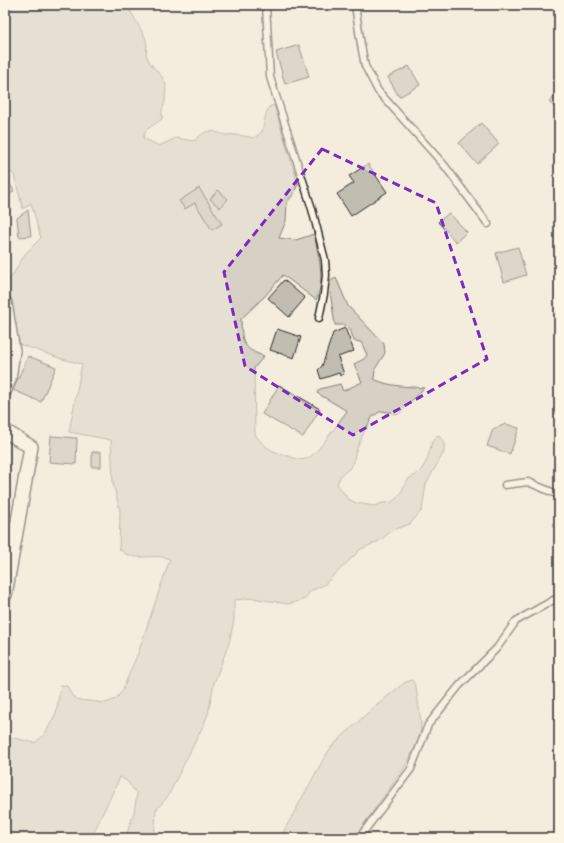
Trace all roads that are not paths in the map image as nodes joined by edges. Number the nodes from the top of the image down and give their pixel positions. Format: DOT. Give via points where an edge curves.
graph roads {
  1 [pos="266,5"];
  2 [pos="355,5"];
  3 [pos="488,224"];
  4 [pos="5,303"];
  5 [pos="319,318"];
  6 [pos="5,390"];
  7 [pos="5,431"];
  8 [pos="505,484"];
  9 [pos="559,494"];
  10 [pos="5,595"];
  11 [pos="559,597"];
  12 [pos="359,838"];
  1 -- 5 [label="lane" via="270,77 312,209 325,260 326,275"];
  2 -- 3 [label="lane" via="365,66 378,90 445,166"];
  4 -- 6 [label="street" via="13,351"];
  7 -- 10 [label="street" via="31,447"];
  8 -- 9 [label="lane" via="528,482"];
  11 -- 12 [label="lane" via="516,621 496,648 459,686 428,725 411,769"];
}
